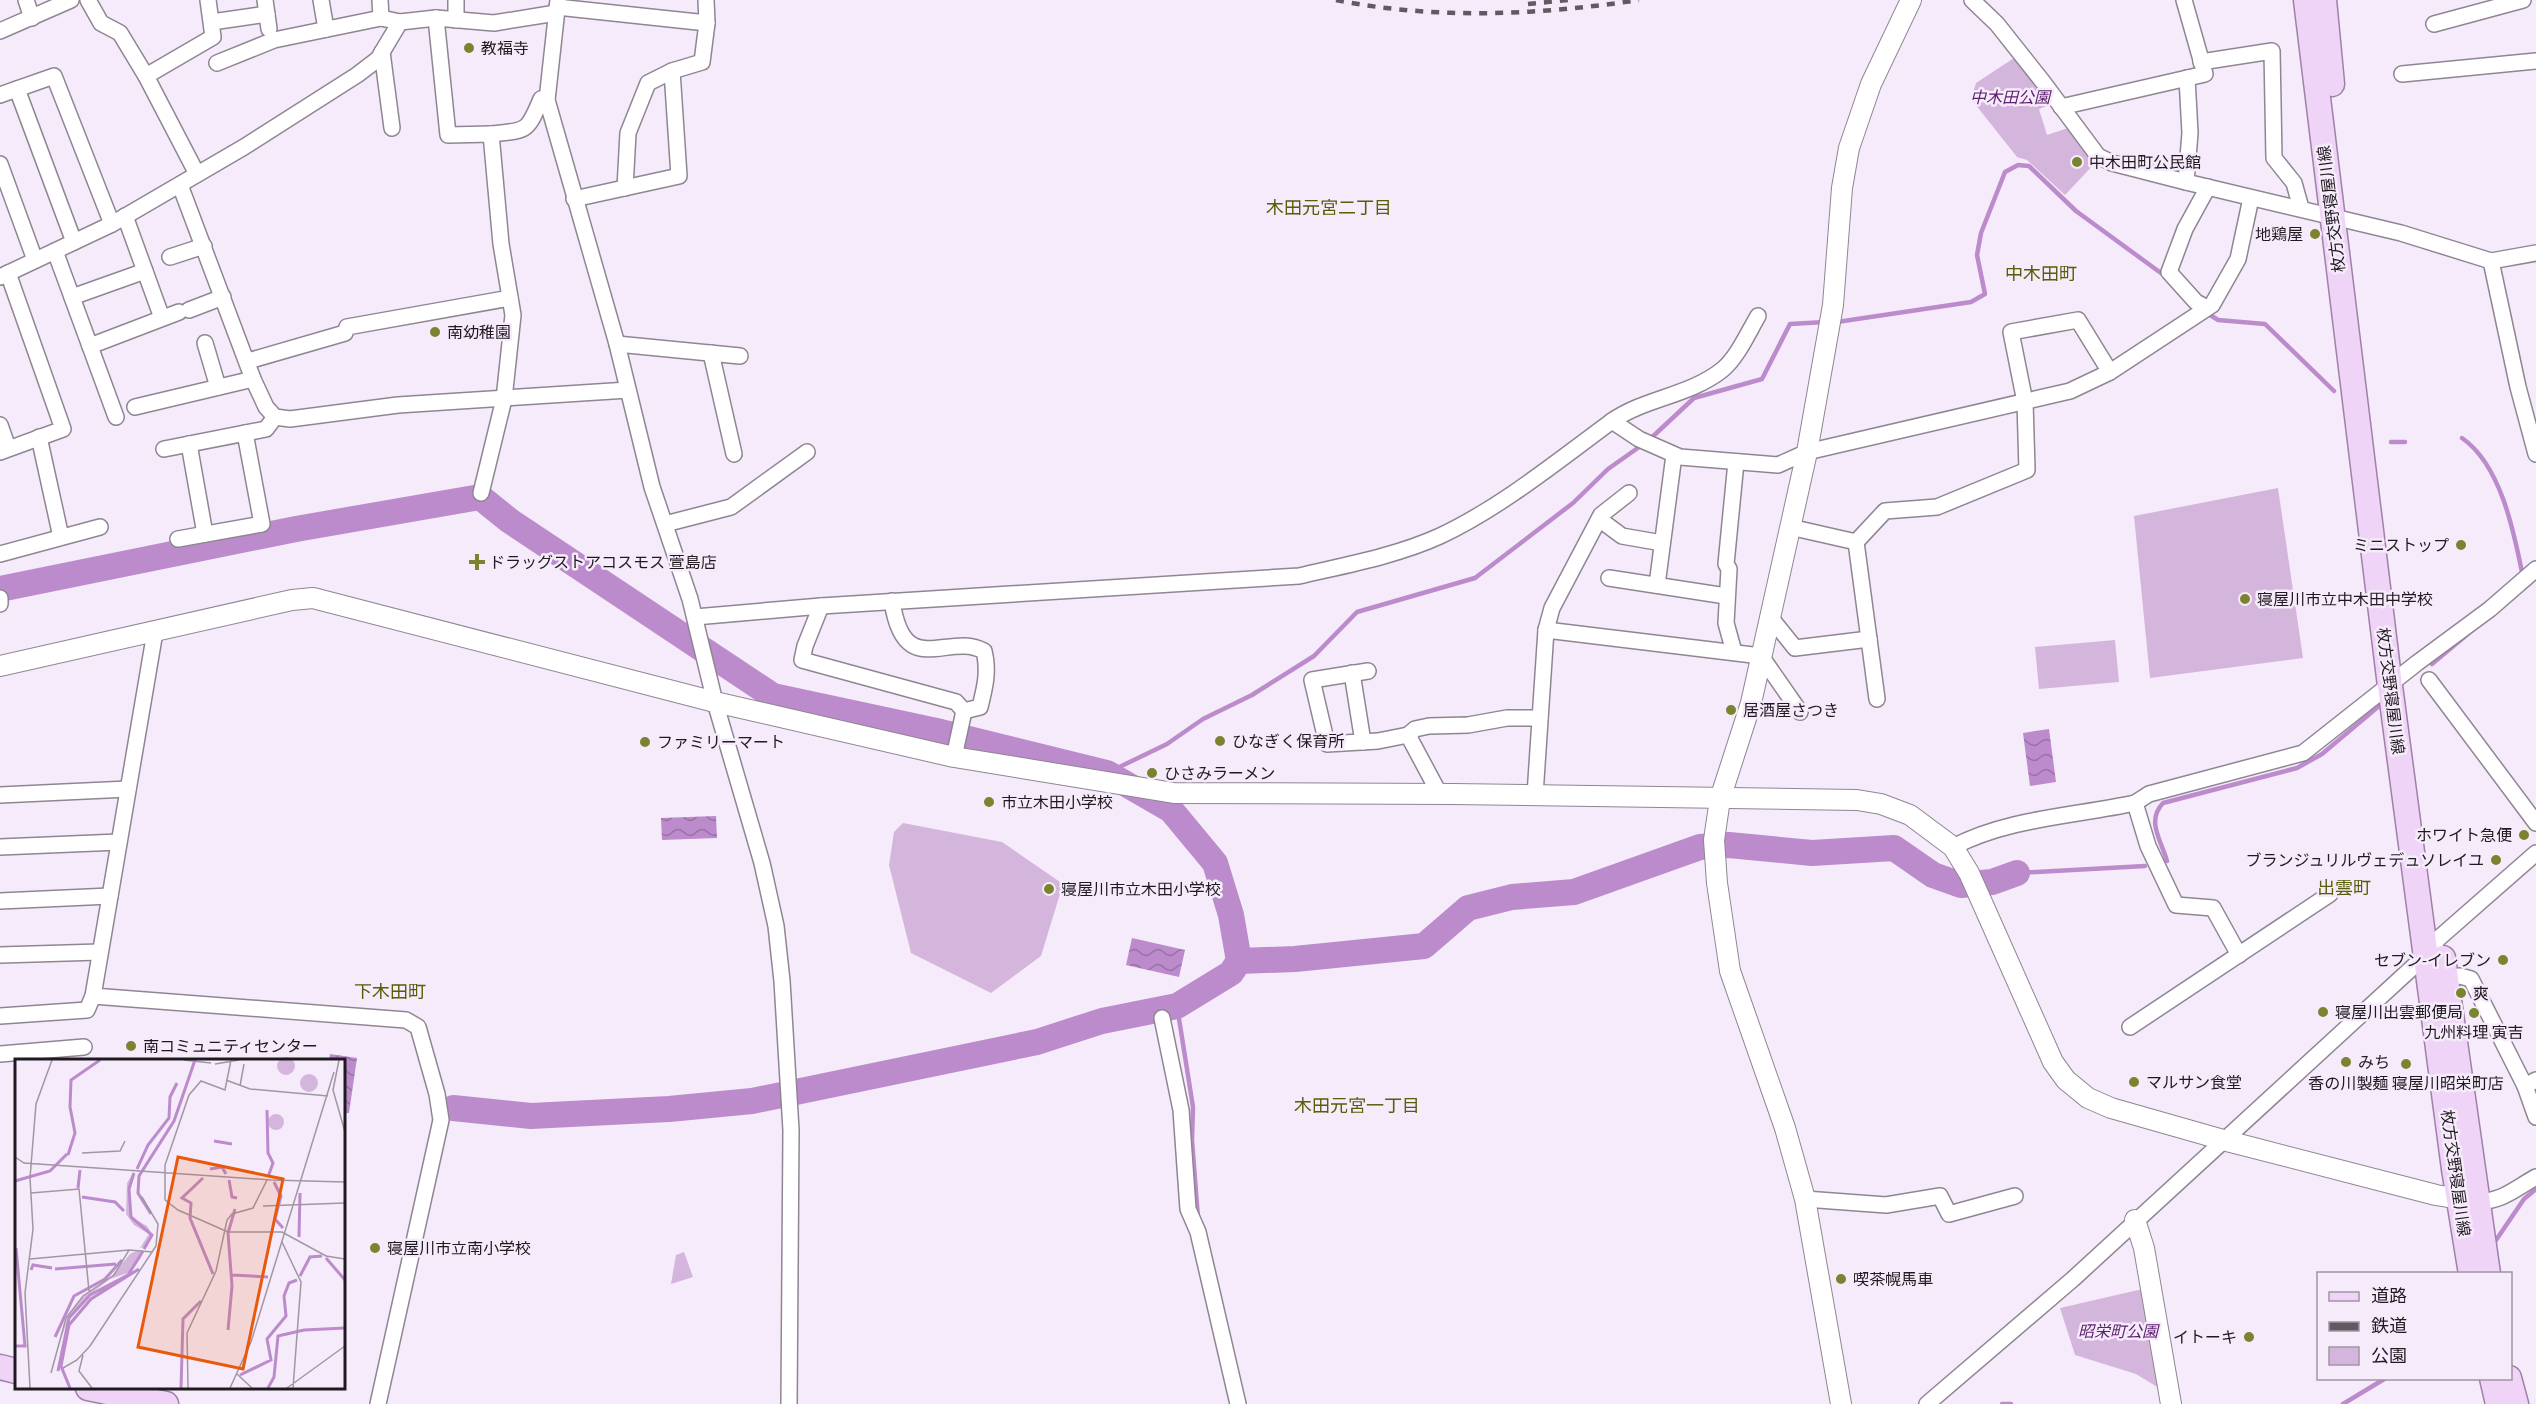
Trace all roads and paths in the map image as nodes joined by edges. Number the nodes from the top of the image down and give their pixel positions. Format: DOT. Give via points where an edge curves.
graph roads {
  1 [pos="26,0"];
  2 [pos="71,0"];
  3 [pos="88,0"];
  4 [pos="208,0"];
  5 [pos="321,0"];
  6 [pos="380,0"];
  7 [pos="456,0"];
  8 [pos="706,0"];
  9 [pos="1911,0"];
  10 [pos="1972,0"];
  11 [pos="2184,0"];
  12 [pos="2306,0"];
  13 [pos="2324,0"];
  14 [pos="2523,0"];
  15 [pos="557,7"];
  16 [pos="267,14"];
  17 [pos="32,18"];
  18 [pos="381,18"];
  19 [pos="436,18"];
  20 [pos="456,20"];
  21 [pos="212,22"];
  22 [pos="399,22"];
  23 [pos="707,23"];
  24 [pos="2434,24"];
  25 [pos="326,29"];
  26 [pos="0,31"];
  27 [pos="382,51"];
  28 [pos="2536,61"];
  29 [pos="2201,62"];
  30 [pos="217,63"];
  31 [pos="672,71"];
  32 [pos="2402,74"];
  33 [pos="146,76"];
  34 [pos="2187,78"];
  35 [pos="17,89"];
  36 [pos="0,95"];
  37 [pos="547,100"];
  38 [pos="2061,107"];
  39 [pos="392,128"];
  40 [pos="491,134"];
  41 [pos="0,164"];
  42 [pos="196,174"];
  43 [pos="2186,182"];
  44 [pos="180,185"];
  45 [pos="625,188"];
  46 [pos="2208,188"];
  47 [pos="2251,198"];
  48 [pos="574,199"];
  49 [pos="2301,208"];
  50 [pos="2339,218"];
  51 [pos="118,220"];
  52 [pos="74,242"];
  53 [pos="204,246"];
  54 [pos="55,251"];
  55 [pos="2536,253"];
  56 [pos="170,257"];
  57 [pos="35,261"];
  58 [pos="2491,261"];
  59 [pos="145,271"];
  60 [pos="4,275"];
  61 [pos="72,297"];
  62 [pos="223,297"];
  63 [pos="510,297"];
  64 [pos="2204,310"];
  65 [pos="1758,316"];
  66 [pos="162,318"];
  67 [pos="205,343"];
  68 [pos="617,344"];
  69 [pos="90,346"];
  70 [pos="711,353"];
  71 [pos="740,356"];
  72 [pos="248,361"];
  73 [pos="2110,372"];
  74 [pos="253,379"];
  75 [pos="218,387"];
  76 [pos="628,390"];
  77 [pos="504,399"];
  78 [pos="2025,402"];
  79 [pos="135,406"];
  80 [pos="116,417"];
  81 [pos="275,417"];
  82 [pos="1612,421"];
  83 [pos="2532,423"];
  84 [pos="0,425"];
  85 [pos="245,434"];
  86 [pos="39,437"];
  87 [pos="189,444"];
  88 [pos="164,449"];
  89 [pos="4,450"];
  90 [pos="807,452"];
  91 [pos="1807,452"];
  92 [pos="734,454"];
  93 [pos="2536,454"];
  94 [pos="1674,455"];
  95 [pos="1736,462"];
  96 [pos="481,493"];
  97 [pos="1629,493"];
  98 [pos="1599,519"];
  99 [pos="665,524"];
  100 [pos="100,527"];
  101 [pos="1790,527"];
  102 [pos="205,534"];
  103 [pos="61,537"];
  104 [pos="178,539"];
  105 [pos="1856,542"];
  106 [pos="1662,543"];
  107 [pos="0,554"];
  108 [pos="2536,569"];
  109 [pos="1609,578"];
  110 [pos="1656,585"];
  111 [pos="1726,596"];
  112 [pos="0,598"];
  113 [pos="892,601"];
  114 [pos="0,604"];
  115 [pos="821,606"];
  116 [pos="1770,616"];
  117 [pos="695,617"];
  118 [pos="1546,630"];
  119 [pos="154,632"];
  120 [pos="1869,639"];
  121 [pos="1734,652"];
  122 [pos="1761,656"];
  123 [pos="0,666"];
  124 [pos="2398,679"];
  125 [pos="2429,680"];
  126 [pos="1877,699"];
  127 [pos="715,702"];
  128 [pos="964,711"];
  129 [pos="1800,712"];
  130 [pos="1540,718"];
  131 [pos="1408,735"];
  132 [pos="1363,742"];
  133 [pos="954,757"];
  134 [pos="128,789"];
  135 [pos="1439,794"];
  136 [pos="0,795"];
  137 [pos="1535,795"];
  138 [pos="1720,799"];
  139 [pos="2135,803"];
  140 [pos="2536,824"];
  141 [pos="119,842"];
  142 [pos="0,847"];
  143 [pos="1953,847"];
  144 [pos="2536,853"];
  145 [pos="2330,894"];
  146 [pos="110,896"];
  147 [pos="0,901"];
  148 [pos="2433,947"];
  149 [pos="100,951"];
  150 [pos="0,955"];
  151 [pos="2239,956"];
  152 [pos="2446,978"];
  153 [pos="93,996"];
  154 [pos="0,1016"];
  155 [pos="1162,1017"];
  156 [pos="2130,1027"];
  157 [pos="84,1047"];
  158 [pos="0,1054"];
  159 [pos="2530,1083"];
  160 [pos="2536,1117"];
  161 [pos="2226,1141"];
  162 [pos="2536,1178"];
  163 [pos="2015,1196"];
  164 [pos="1805,1199"];
  165 [pos="2468,1200"];
  166 [pos="2135,1220"];
  167 [pos="2476,1272"];
  168 [pos="0,1367"];
  169 [pos="15,1371"];
  170 [pos="2492,1380"];
  171 [pos="2510,1380"];
  172 [pos="91,1389"];
  173 [pos="132,1401"];
  174 [pos="166,1404"];
  175 [pos="378,1404"];
  176 [pos="789,1404"];
  177 [pos="1238,1404"];
  178 [pos="1841,1404"];
  179 [pos="1927,1404"];
  180 [pos="2171,1404"];
  181 [pos="2498,1404"];
  182 [pos="2516,1404"];
  1 -- 17 [label="street"];
  2 -- 17 [label="street"];
  3 -- 33 [label="street" via="101,24 120,33"];
  4 -- 21 [label="street"];
  5 -- 25 [label="street"];
  6 -- 18 [label="street"];
  7 -- 20 [label="street"];
  8 -- 23 [label="street"];
  9 -- 91 [label="street" via="1871,84 1849,148 1830,322"];
  10 -- 38 [label="street" via="1997,24"];
  11 -- 29 [label="street"];
  12 -- 50 [label="main road, 枚方交野寝屋川線"];
  13 -- 50 [label="main road, 枚方交野寝屋川線"];
  14 -- 24 [label="street"];
  15 -- 20 [label="street" via="494,23"];
  15 -- 23 [label="street"];
  15 -- 37 [label="street"];
  16 -- 21 [label="street"];
  17 -- 26 [label="street"];
  18 -- 22 [label="street"];
  18 -- 25 [label="street"];
  19 -- 20 [label="street"];
  19 -- 22 [label="street"];
  19 -- 40 [label="street" via="448,135"];
  21 -- 33 [label="street" via="213,37"];
  22 -- 27 [label="street"];
  23 -- 31 [label="street" via="702,62"];
  25 -- 30 [label="street" via="274,40"];
  27 -- 39 [label="street"];
  27 -- 42 [label="street" via="378,59 357,75"];
  28 -- 32 [label="street"];
  29 -- 34 [label="street" via="2205,74"];
  29 -- 49 [label="street" via="2272,51 2274,158 2294,183"];
  31 -- 45 [label="street" via="648,83 628,133"];
  31 -- 45 [label="street" via="679,176"];
  33 -- 42 [label="street"];
  34 -- 38 [label="street"];
  34 -- 43 [label="street" via="2190,133"];
  35 -- 36 [label="street"];
  35 -- 51 [label="street" via="54,76"];
  35 -- 52 [label="street"];
  37 -- 40 [label="street" via="541,99 531,124 521,131"];
  37 -- 48 [label="street"];
  38 -- 43 [label="street" via="2098,156"];
  40 -- 63 [label="street"];
  41 -- 57 [label="street"];
  42 -- 44 [label="street"];
  43 -- 46 [label="street"];
  44 -- 51 [label="street"];
  44 -- 53 [label="street"];
  45 -- 48 [label="street"];
  46 -- 47 [label="street"];
  46 -- 64 [label="street" via="2185,229 2169,272"];
  47 -- 49 [label="street"];
  47 -- 64 [label="street" via="2238,259 2226,283"];
  48 -- 68 [label="street"];
  49 -- 50 [label="street"];
  50 -- 58 [label="street"];
  50 -- 124 [label="main road, 枚方交野寝屋川線"];
  51 -- 52 [label="street"];
  51 -- 59 [label="street"];
  52 -- 54 [label="street"];
  53 -- 56 [label="street"];
  53 -- 62 [label="street"];
  54 -- 57 [label="street"];
  54 -- 61 [label="street"];
  55 -- 58 [label="street"];
  57 -- 60 [label="street"];
  58 -- 83 [label="street" via="2518,387"];
  59 -- 61 [label="street"];
  59 -- 66 [label="street"];
  60 -- 86 [label="street" via="63,429"];
  61 -- 69 [label="street"];
  62 -- 66 [label="street"];
  62 -- 72 [label="street"];
  63 -- 72 [label="street" via="347,327 345,333"];
  63 -- 77 [label="street" via="513,315"];
  64 -- 73 [label="street"];
  65 -- 82 [label="street" via="1723,370"];
  66 -- 69 [label="street"];
  67 -- 75 [label="street"];
  68 -- 70 [label="street"];
  68 -- 76 [label="street"];
  69 -- 80 [label="street"];
  70 -- 71 [label="street"];
  70 -- 92 [label="street"];
  72 -- 74 [label="street"];
  73 -- 78 [label="street" via="2070,391"];
  73 -- 78 [label="street" via="2078,320 2011,332"];
  74 -- 75 [label="street"];
  74 -- 81 [label="street"];
  75 -- 79 [label="street"];
  76 -- 77 [label="street"];
  76 -- 99 [label="street"];
  77 -- 81 [label="street" via="398,405 290,419"];
  77 -- 96 [label="street"];
  78 -- 91 [label="street"];
  78 -- 105 [label="street" via="2026,470 1937,507 1885,511"];
  81 -- 85 [label="street" via="266,429"];
  82 -- 94 [label="street"];
  82 -- 113 [label="street" via="1512,494 1440,536 1376,558 1299,576"];
  83 -- 93 [label="street"];
  84 -- 89 [label="street"];
  85 -- 87 [label="street"];
  85 -- 102 [label="street" via="262,524"];
  86 -- 89 [label="street"];
  86 -- 103 [label="street"];
  87 -- 88 [label="street"];
  87 -- 102 [label="street"];
  90 -- 99 [label="street" via="731,507"];
  91 -- 95 [label="street" via="1778,465"];
  91 -- 101 [label="street"];
  94 -- 95 [label="street"];
  94 -- 106 [label="street"];
  95 -- 111 [label="street"];
  97 -- 98 [label="street"];
  98 -- 106 [label="street" via="1622,536"];
  98 -- 118 [label="street" via="1552,608"];
  99 -- 117 [label="street"];
  100 -- 103 [label="street"];
  101 -- 105 [label="street"];
  101 -- 116 [label="street"];
  102 -- 104 [label="street"];
  103 -- 107 [label="street"];
  105 -- 120 [label="street"];
  106 -- 110 [label="street"];
  108 -- 124 [label="street"];
  109 -- 110 [label="street"];
  110 -- 111 [label="street"];
  111 -- 121 [label="street" via="1726,622"];
  112 -- 114 [label="street"];
  113 -- 115 [label="street"];
  113 -- 128 [label="street" via="895,621 907,640 920,649 968,646 984,651 986,684 980,707"];
  115 -- 117 [label="street"];
  115 -- 128 [label="street" via="802,660 956,702"];
  116 -- 120 [label="street" via="1796,648"];
  116 -- 122 [label="street"];
  117 -- 127 [label="street"];
  118 -- 121 [label="street"];
  118 -- 130 [label="street"];
  119 -- 123 [label="street"];
  119 -- 127 [label="street" via="313,598"];
  119 -- 134 [label="street"];
  120 -- 126 [label="street"];
  121 -- 122 [label="street"];
  122 -- 129 [label="street"];
  122 -- 138 [label="street" via="1751,703"];
  124 -- 139 [label="street" via="2303,753 2149,794"];
  124 -- 148 [label="main road, 枚方交野寝屋川線"];
  125 -- 140 [label="street"];
  127 -- 133 [label="street"];
  127 -- 176 [label="street" via="762,863 776,926 789,1094"];
  128 -- 133 [label="street"];
  130 -- 131 [label="street" via="1429,726 1414,729"];
  130 -- 137 [label="street"];
  131 -- 132 [label="street"];
  131 -- 135 [label="street"];
  132 -- 132 [label="street" via="1360,672 1312,680 1327,744"];
  133 -- 135 [label="street" via="1174,793"];
  134 -- 136 [label="street"];
  134 -- 141 [label="street"];
  135 -- 137 [label="street"];
  137 -- 138 [label="street"];
  138 -- 143 [label="street" via="1834,799 1881,804 1910,815"];
  138 -- 164 [label="street" via="1715,848 1717,883 1730,971 1785,1128"];
  139 -- 143 [label="street" via="2021,824 1975,836"];
  139 -- 151 [label="street" via="2160,875 2176,905 2213,908"];
  141 -- 142 [label="street"];
  141 -- 146 [label="street"];
  143 -- 161 [label="street" via="1970,874 2053,1062 2066,1080 2088,1098 2111,1108"];
  144 -- 148 [label="street"];
  145 -- 151 [label="street"];
  146 -- 147 [label="street"];
  146 -- 149 [label="street"];
  148 -- 152 [label="main road, 枚方交野寝屋川線"];
  148 -- 161 [label="street"];
  148 -- 165 [label="main road, 枚方交野寝屋川線"];
  149 -- 150 [label="street"];
  149 -- 153 [label="street"];
  151 -- 156 [label="street"];
  152 -- 159 [label="street" via="2471,979"];
  152 -- 165 [label="main road, 枚方交野寝屋川線"];
  153 -- 154 [label="street" via="87,1010"];
  153 -- 175 [label="street" via="406,1020 418,1028 441,1120"];
  155 -- 177 [label="street" via="1181,1110 1188,1209 1198,1232"];
  157 -- 158 [label="street"];
  159 -- 160 [label="street"];
  161 -- 165 [label="street"];
  161 -- 166 [label="street"];
  162 -- 165 [label="street" via="2490,1203"];
  163 -- 164 [label="street" via="1948,1214 1940,1196 1886,1205"];
  164 -- 178 [label="street"];
  165 -- 167 [label="main road, 枚方交野寝屋川線"];
  165 -- 167 [label="main road, 枚方交野寝屋川線" via="2483,1247"];
  166 -- 179 [label="street" via="2073,1279"];
  166 -- 180 [label="street" via="2144,1248"];
  168 -- 169 [label="main road"];
  170 -- 181 [label="main road"];
  171 -- 182 [label="main road"];
  172 -- 173 [label="main road"];
  173 -- 174 [label="main road"];
}
